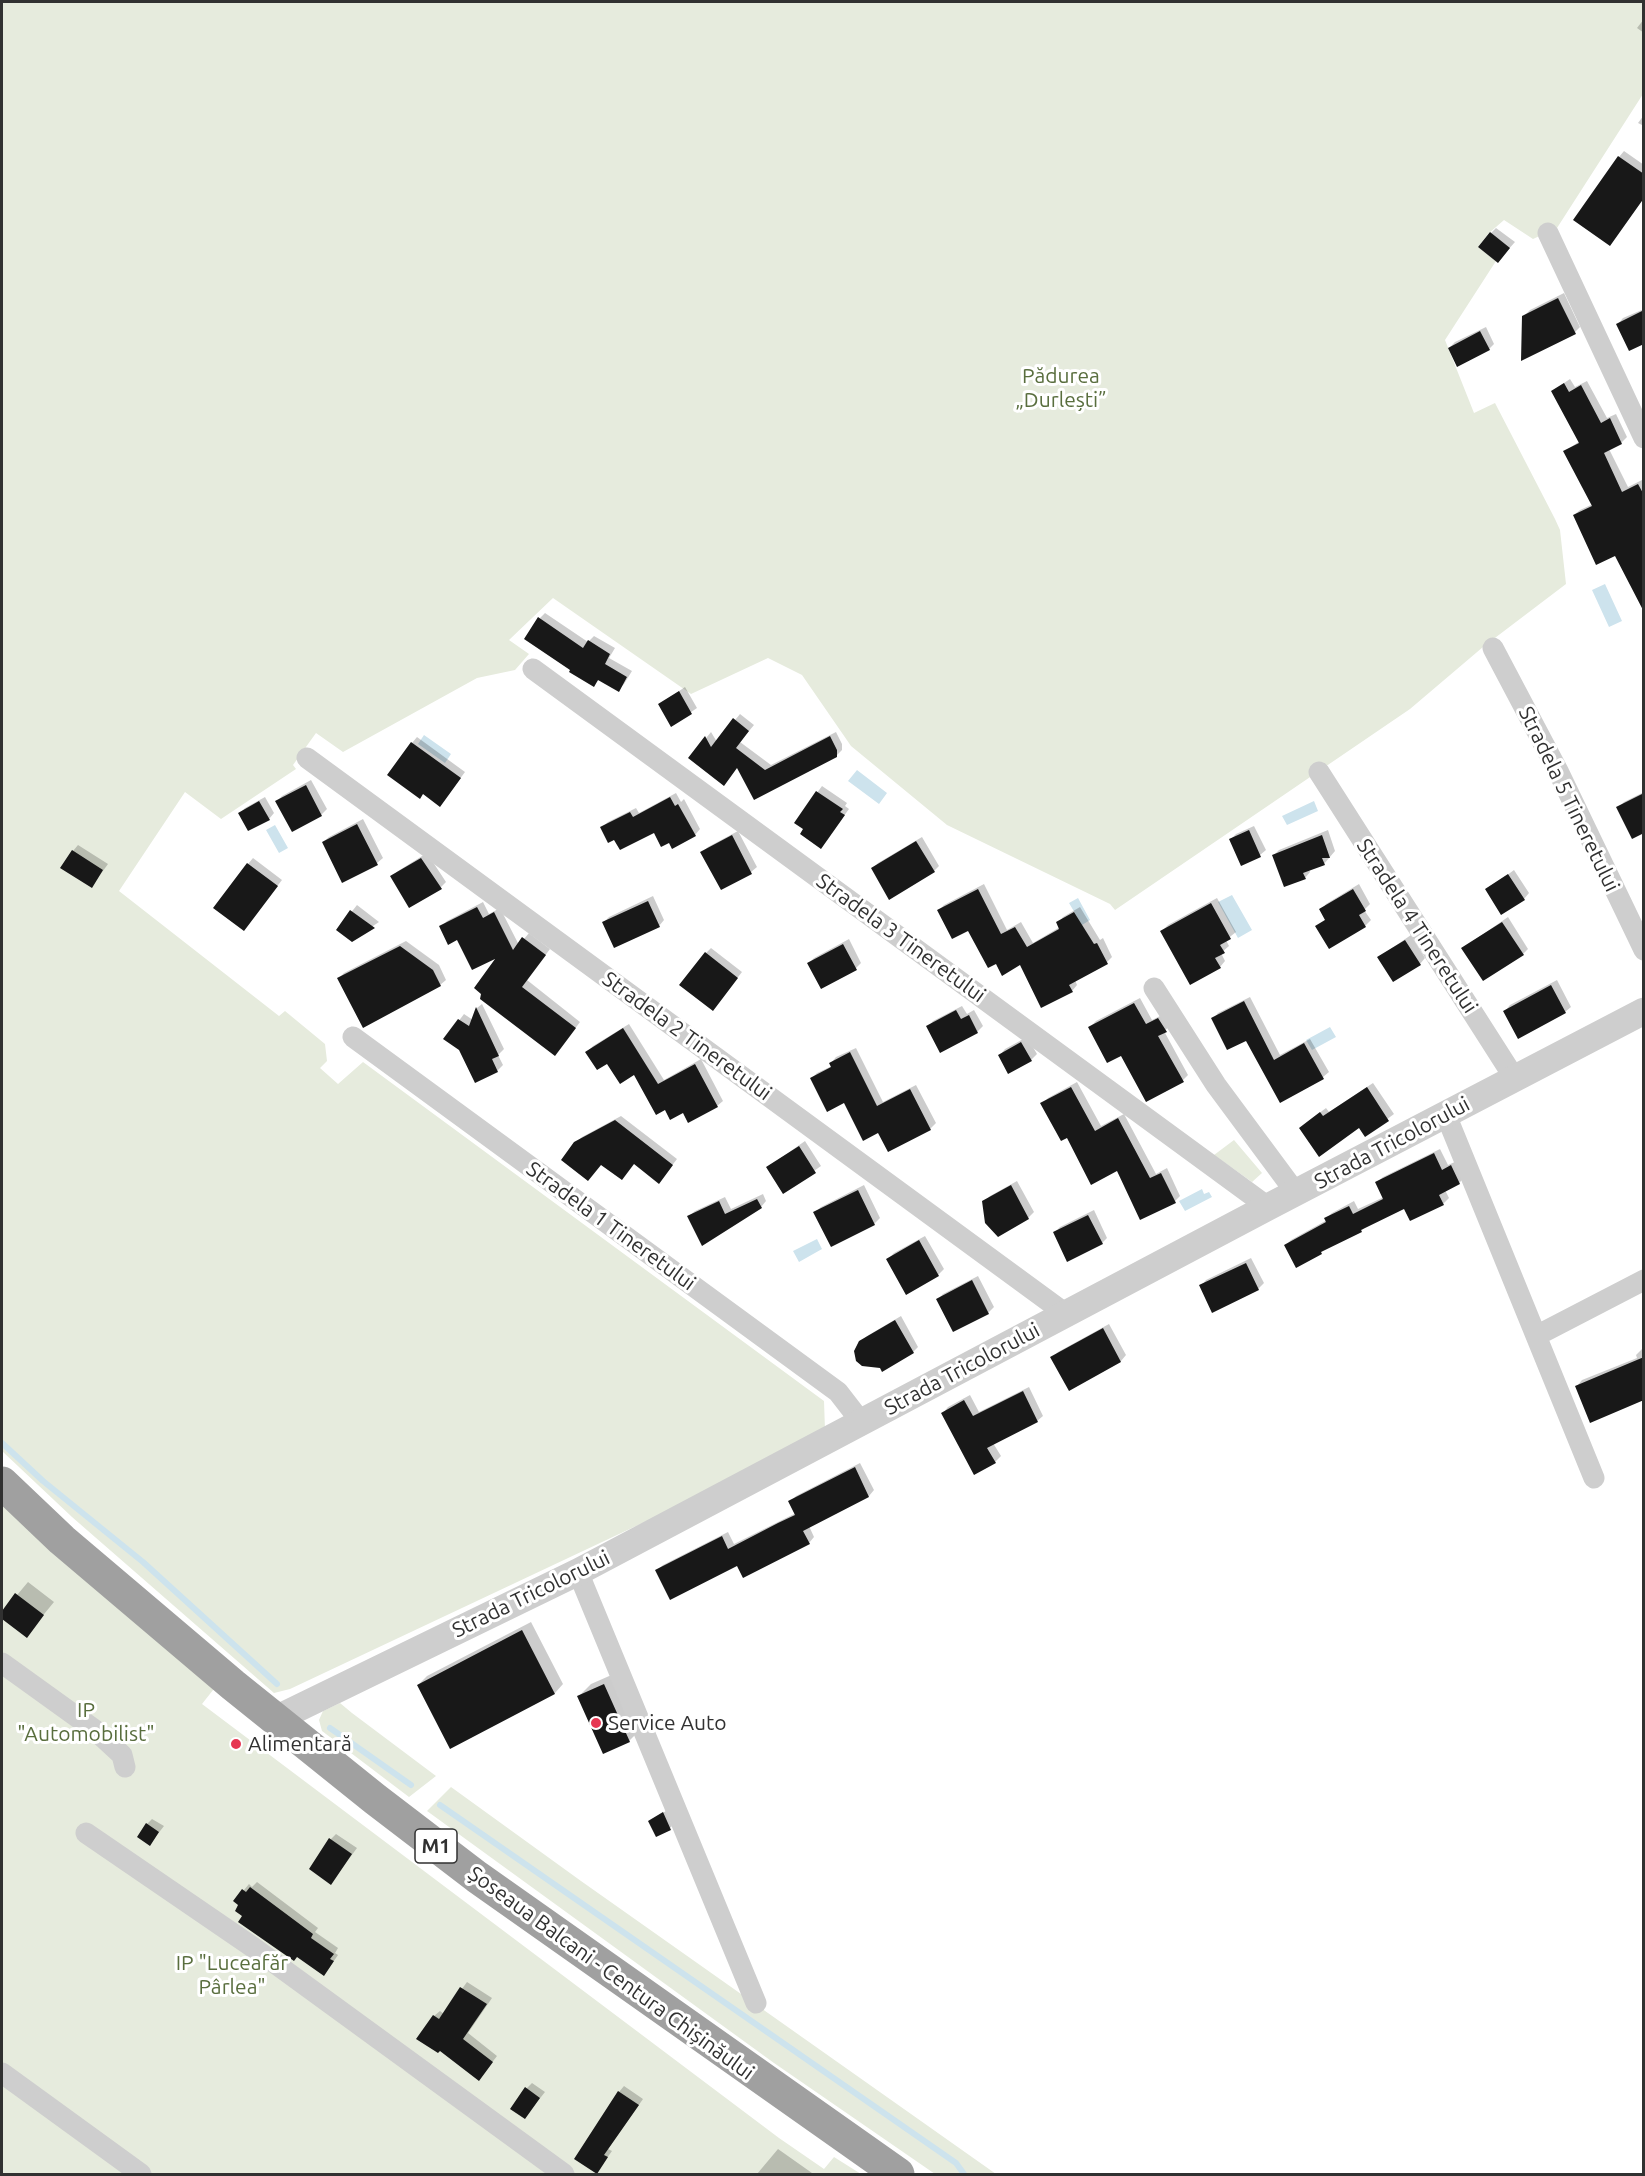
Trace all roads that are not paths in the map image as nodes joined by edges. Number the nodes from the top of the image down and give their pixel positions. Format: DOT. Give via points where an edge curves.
graph roads {
  1 [pos="1548,233"];
  2 [pos="1644,438"];
  3 [pos="1493,648"];
  4 [pos="533,669"];
  5 [pos="307,758"];
  6 [pos="1319,772"];
  7 [pos="1644,950"];
  8 [pos="1154,988"];
  9 [pos="1644,1011"];
  10 [pos="353,1036"];
  11 [pos="1515,1079"];
  12 [pos="1446,1115"];
  13 [pos="1296,1193"];
  14 [pos="1268,1207"];
  15 [pos="1644,1280"];
  16 [pos="1066,1314"];
  17 [pos="1536,1336"];
  18 [pos="862,1423"];
  19 [pos="1594,1478"];
  20 [pos="2,1483"];
  21 [pos="578,1572"];
  22 [pos="2,1663"];
  23 [pos="276,1719"];
  24 [pos="125,1767"];
  25 [pos="86,1833"];
  26 [pos="756,2003"];
  27 [pos="2,2073"];
  28 [pos="141,2175"];
  29 [pos="564,2175"];
  30 [pos="898,2175"];
  1 -- 2 [label="street"];
  3 -- 7 [label="street, Stradela 5 Tineretului" via="1559,773"];
  4 -- 14 [label="street, Stradela 3 Tineretului"];
  5 -- 16 [label="street, Stradela 2 Tineretului"];
  6 -- 11 [label="street, Stradela 4 Tineretului"];
  8 -- 13 [label="street" via="1216,1085"];
  9 -- 11 [label="street, Strada Tricolorului"];
  10 -- 18 [label="street, Stradela 1 Tineretului" via="838,1392"];
  11 -- 12 [label="street, Strada Tricolorului"];
  12 -- 13 [label="street, Strada Tricolorului"];
  12 -- 17 [label="street"];
  13 -- 14 [label="street, Strada Tricolorului"];
  14 -- 16 [label="street, Strada Tricolorului"];
  15 -- 17 [label="street"];
  16 -- 18 [label="street, Strada Tricolorului"];
  17 -- 19 [label="street"];
  18 -- 21 [label="street, Strada Tricolorului"];
  20 -- 23 [label="highway, Șoseaua Balcani - Centura Chișinăului / M1" via="62,1540"];
  21 -- 23 [label="street, Strada Tricolorului"];
  21 -- 26 [label="street"];
  22 -- 24 [label="street" via="95,1730 122,1755"];
  23 -- 30 [label="highway, Șoseaua Balcani - Centura Chișinăului / M1" via="477,1877"];
  25 -- 29 [label="street" via="254,1948"];
  27 -- 28 [label="street"];
}
